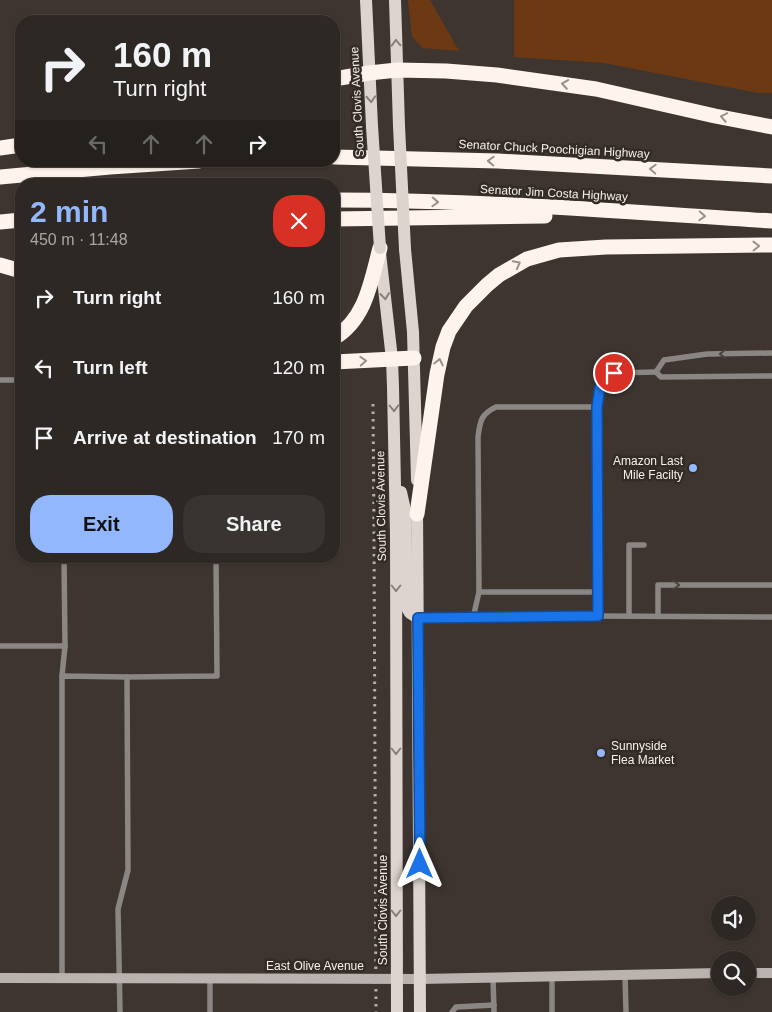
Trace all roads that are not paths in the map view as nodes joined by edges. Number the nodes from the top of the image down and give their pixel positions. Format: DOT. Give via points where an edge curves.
graph roads {
  1 [pos="366,0"];
  2 [pos="395,0"];
  3 [pos="397,70"];
  4 [pos="369,73"];
  5 [pos="340,78"];
  6 [pos="772,127"];
  7 [pos="15,146"];
  8 [pos="0,148"];
  9 [pos="340,157"];
  10 [pos="110,167"];
  11 [pos="772,176"];
  12 [pos="0,177"];
  13 [pos="340,200"];
  14 [pos="677,215"];
  15 [pos="340,219"];
  16 [pos="15,221"];
  17 [pos="772,221"];
  18 [pos="0,222"];
  19 [pos="772,245"];
  20 [pos="380,248"];
  21 [pos="0,266"];
  22 [pos="15,269"];
  23 [pos="340,333"];
  24 [pos="772,353"];
  25 [pos="414,358"];
  26 [pos="392,360"];
  27 [pos="340,362"];
  28 [pos="656,372"];
  29 [pos="772,376"];
  30 [pos="0,380"];
  31 [pos="15,380"];
  32 [pos="597,407"];
  33 [pos="395,460"];
  34 [pos="417,514"];
  35 [pos="644,545"];
  36 [pos="64,563"];
  37 [pos="216,563"];
  38 [pos="772,585"];
  39 [pos="479,592"];
  40 [pos="597,592"];
  41 [pos="598,616"];
  42 [pos="629,616"];
  43 [pos="658,616"];
  44 [pos="772,617"];
  45 [pos="418,618"];
  46 [pos="473,618"];
  47 [pos="0,646"];
  48 [pos="65,646"];
  49 [pos="62,676"];
  50 [pos="127,677"];
  51 [pos="711,973"];
  52 [pos="756,973"];
  53 [pos="772,973"];
  54 [pos="625,975"];
  55 [pos="552,977"];
  56 [pos="0,978"];
  57 [pos="62,978"];
  58 [pos="119,978"];
  59 [pos="210,978"];
  60 [pos="493,978"];
  61 [pos="396,979"];
  62 [pos="420,979"];
  63 [pos="494,1009"];
  64 [pos="120,1012"];
  65 [pos="210,1012"];
  66 [pos="397,1012"];
  67 [pos="420,1012"];
  68 [pos="452,1012"];
  69 [pos="552,1012"];
  70 [pos="626,1012"];
  1 -- 4 [label="main road, South Clovis Avenue"];
  3 -- 2 [label="main road, one-way"];
  3 -- 4 [label="highway"];
  6 -- 3 [label="highway, one-way" via="552,82 446,71"];
  3 -- 25 [label="main road, bridge" via="405,249"];
  4 -- 5 [label="highway"];
  4 -- 20 [label="main road, South Clovis Avenue, one-way, bridge"];
  7 -- 8 [label="highway"];
  11 -- 9 [label="highway, Senator Chuck Poochigian Highway, one-way" via="498,161"];
  10 -- 12 [label="highway"];
  13 -- 14 [label="highway, Senator Jim Costa Highway, one-way" via="497,204"];
  14 -- 15 [label="highway"];
  14 -- 17 [label="highway, Senator Jim Costa Highway, one-way"];
  16 -- 18 [label="highway"];
  34 -- 19 [label="highway, one-way" via="443,347 449,331 466,306 499,274 527,259 558,250"];
  20 -- 23 [label="highway" via="364,303"];
  20 -- 26 [label="main road, South Clovis Avenue, one-way"];
  21 -- 22 [label="highway"];
  24 -- 28 [label="lane, one-way" via="707,354 664,360"];
  25 -- 26 [label="highway"];
  25 -- 34 [label="main road"];
  27 -- 26 [label="highway, one-way"];
  26 -- 33 [label="main road, South Clovis Avenue, one-way"];
  28 -- 29 [label="lane" via="661,377"];
  28 -- 32 [label="lane" via="614,373 600,387"];
  30 -- 31 [label="lane"];
  32 -- 39 [label="lane" via="496,407 487,411 480,421"];
  32 -- 40 [label="lane"];
  33 -- 45 [label="main road" via="405,510 407,608"];
  33 -- 61 [label="main road, South Clovis Avenue, one-way"];
  34 -- 45 [label="main road"];
  35 -- 42 [label="lane" via="628,545"];
  36 -- 48 [label="lane"];
  37 -- 50 [label="lane" via="217,676"];
  43 -- 38 [label="lane, one-way" via="658,585"];
  39 -- 40 [label="lane"];
  39 -- 46 [label="lane"];
  40 -- 41 [label="lane"];
  41 -- 42 [label="lane"];
  41 -- 46 [label="lane"];
  42 -- 43 [label="lane"];
  43 -- 44 [label="lane"];
  45 -- 46 [label="lane"];
  45 -- 62 [label="main road"];
  47 -- 48 [label="lane"];
  48 -- 49 [label="lane"];
  49 -- 50 [label="lane"];
  49 -- 57 [label="lane"];
  50 -- 58 [label="lane" via="128,870 118,909"];
  51 -- 54 [label="main road, East Olive Avenue"];
  52 -- 53 [label="main road"];
  54 -- 55 [label="main road, East Olive Avenue"];
  54 -- 70 [label="lane"];
  55 -- 60 [label="main road, East Olive Avenue"];
  55 -- 69 [label="lane"];
  56 -- 57 [label="main road, East Olive Avenue"];
  57 -- 58 [label="main road, East Olive Avenue"];
  58 -- 59 [label="main road, East Olive Avenue"];
  58 -- 64 [label="lane"];
  59 -- 61 [label="main road, East Olive Avenue"];
  59 -- 65 [label="lane"];
  60 -- 62 [label="main road, East Olive Avenue"];
  60 -- 63 [label="lane"];
  61 -- 62 [label="main road, East Olive Avenue"];
  61 -- 66 [label="main road, South Clovis Avenue"];
  62 -- 67 [label="main road"];
  63 -- 68 [label="lane" via="456,1006"];
}
